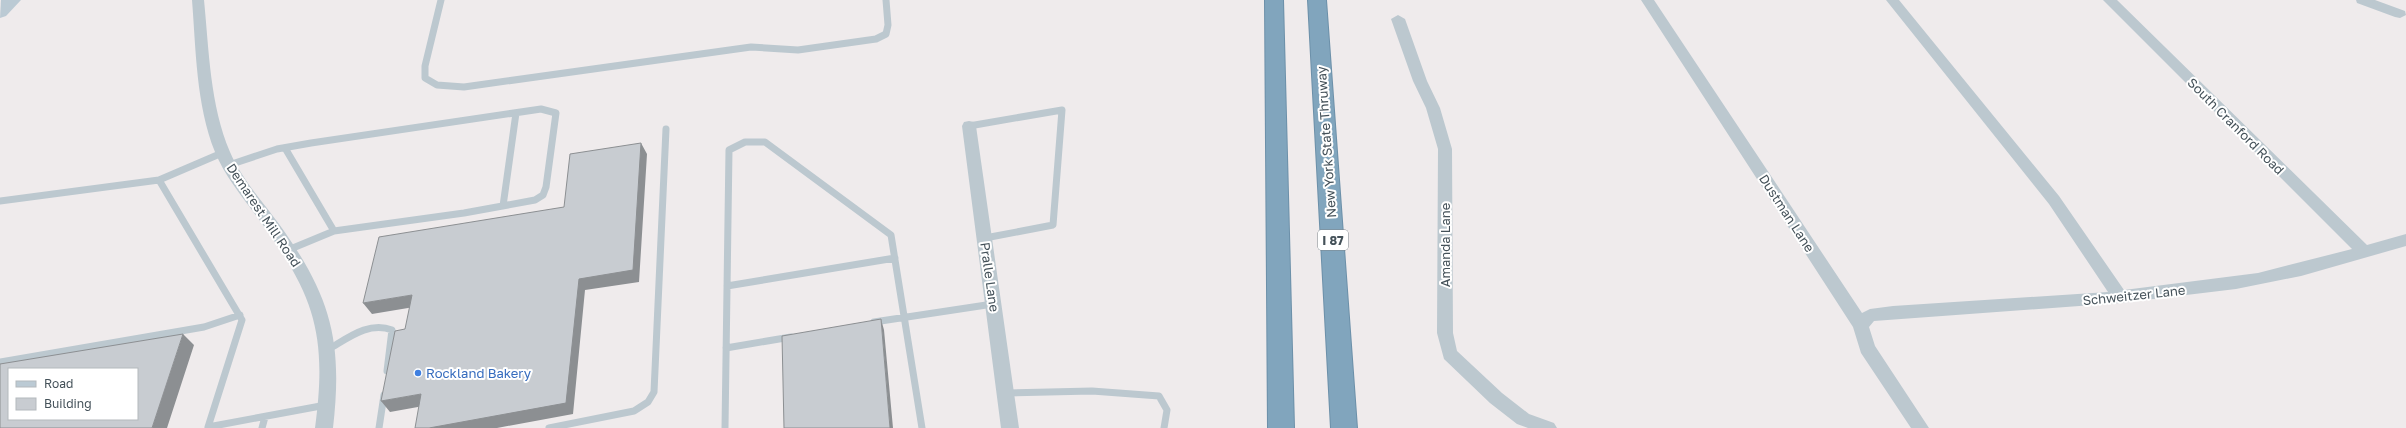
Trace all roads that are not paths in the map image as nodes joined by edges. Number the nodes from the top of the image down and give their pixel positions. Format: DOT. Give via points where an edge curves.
graph roads {
  1 [pos="198,0"];
  2 [pos="441,0"];
  3 [pos="886,0"];
  4 [pos="1274,0"];
  5 [pos="1317,0"];
  6 [pos="1647,0"];
  7 [pos="1892,0"];
  8 [pos="2109,0"];
  9 [pos="2362,0"];
  10 [pos="2400,14"];
  11 [pos="1398,19"];
  12 [pos="516,113"];
  13 [pos="970,126"];
  14 [pos="666,129"];
  15 [pos="286,148"];
  16 [pos="225,159"];
  17 [pos="159,180"];
  18 [pos="0,201"];
  19 [pos="503,206"];
  20 [pos="334,231"];
  21 [pos="985,238"];
  22 [pos="2406,240"];
  23 [pos="288,250"];
  24 [pos="2363,251"];
  25 [pos="894,258"];
  26 [pos="727,286"];
  27 [pos="2120,297"];
  28 [pos="993,304"];
  29 [pos="240,316"];
  30 [pos="904,317"];
  31 [pos="865,324"];
  32 [pos="1861,325"];
  33 [pos="803,335"];
  34 [pos="726,348"];
  35 [pos="329,349"];
  36 [pos="0,362"];
  37 [pos="1006,393"];
  38 [pos="329,404"];
  39 [pos="265,417"];
  40 [pos="208,428"];
  41 [pos="262,428"];
  42 [pos="324,428"];
  43 [pos="379,428"];
  44 [pos="549,428"];
  45 [pos="724,428"];
  46 [pos="922,428"];
  47 [pos="1010,428"];
  48 [pos="1164,428"];
  49 [pos="1281,428"];
  50 [pos="1344,428"];
  51 [pos="1548,428"];
  52 [pos="1920,428"];
  1 -- 16 [label="street, Demarest Mill Road" via="211,113"];
  2 -- 3 [label="lane" via="425,66 426,78 437,85 464,87 751,47 798,50 876,39 886,34"];
  4 -- 49 [label="highway"];
  5 -- 50 [label="highway, New York State Thruway / I 87"];
  6 -- 32 [label="street, Dustman Lane"];
  7 -- 27 [label="street" via="2054,200"];
  8 -- 24 [label="street, South Cranford Road"];
  9 -- 10 [label="street"];
  11 -- 51 [label="street, Amanda Lane" via="1420,81 1433,108 1444,149 1445,333 1450,354 1510,410 1523,419"];
  12 -- 15 [label="lane"];
  12 -- 19 [label="lane"];
  12 -- 19 [label="lane" via="541,109 556,113 546,187 542,195 535,200"];
  13 -- 21 [label="street, Pralle Lane"];
  13 -- 21 [label="lane" via="1062,110 1053,225"];
  14 -- 44 [label="lane" via="656,388 653,398 647,406 634,411"];
  15 -- 16 [label="lane"];
  15 -- 20 [label="lane"];
  16 -- 17 [label="lane"];
  16 -- 23 [label="street, Demarest Mill Road"];
  17 -- 18 [label="lane"];
  17 -- 29 [label="lane"];
  19 -- 20 [label="lane"];
  20 -- 23 [label="lane"];
  21 -- 28 [label="street, Pralle Lane"];
  22 -- 24 [label="street, Schweitzer Lane"];
  23 -- 35 [label="street, Demarest Mill Road" via="306,277 317,300"];
  24 -- 27 [label="street, Schweitzer Lane" via="2302,269 2237,283"];
  25 -- 26 [label="lane"];
  25 -- 26 [label="lane" via="891,235 765,142 745,142 729,150"];
  25 -- 30 [label="lane"];
  26 -- 34 [label="lane"];
  27 -- 32 [label="street, Schweitzer Lane" via="1892,312 1870,315"];
  28 -- 30 [label="lane"];
  28 -- 37 [label="street, Pralle Lane"];
  29 -- 36 [label="lane" via="204,327"];
  29 -- 40 [label="lane" via="242,320"];
  30 -- 31 [label="lane"];
  30 -- 46 [label="lane"];
  32 -- 52 [label="street, Dustman Lane" via="1867,348"];
  33 -- 34 [label="lane"];
  34 -- 45 [label="lane"];
  35 -- 38 [label="street, Demarest Mill Road"];
  35 -- 43 [label="lane" via="376,326 386,326 392,330"];
  37 -- 47 [label="street, Pralle Lane"];
  37 -- 48 [label="lane" via="1092,391 1159,396 1166,410"];
  38 -- 39 [label="lane"];
  38 -- 42 [label="street, Demarest Mill Road"];
  39 -- 40 [label="lane"];
  39 -- 41 [label="lane"];
}
